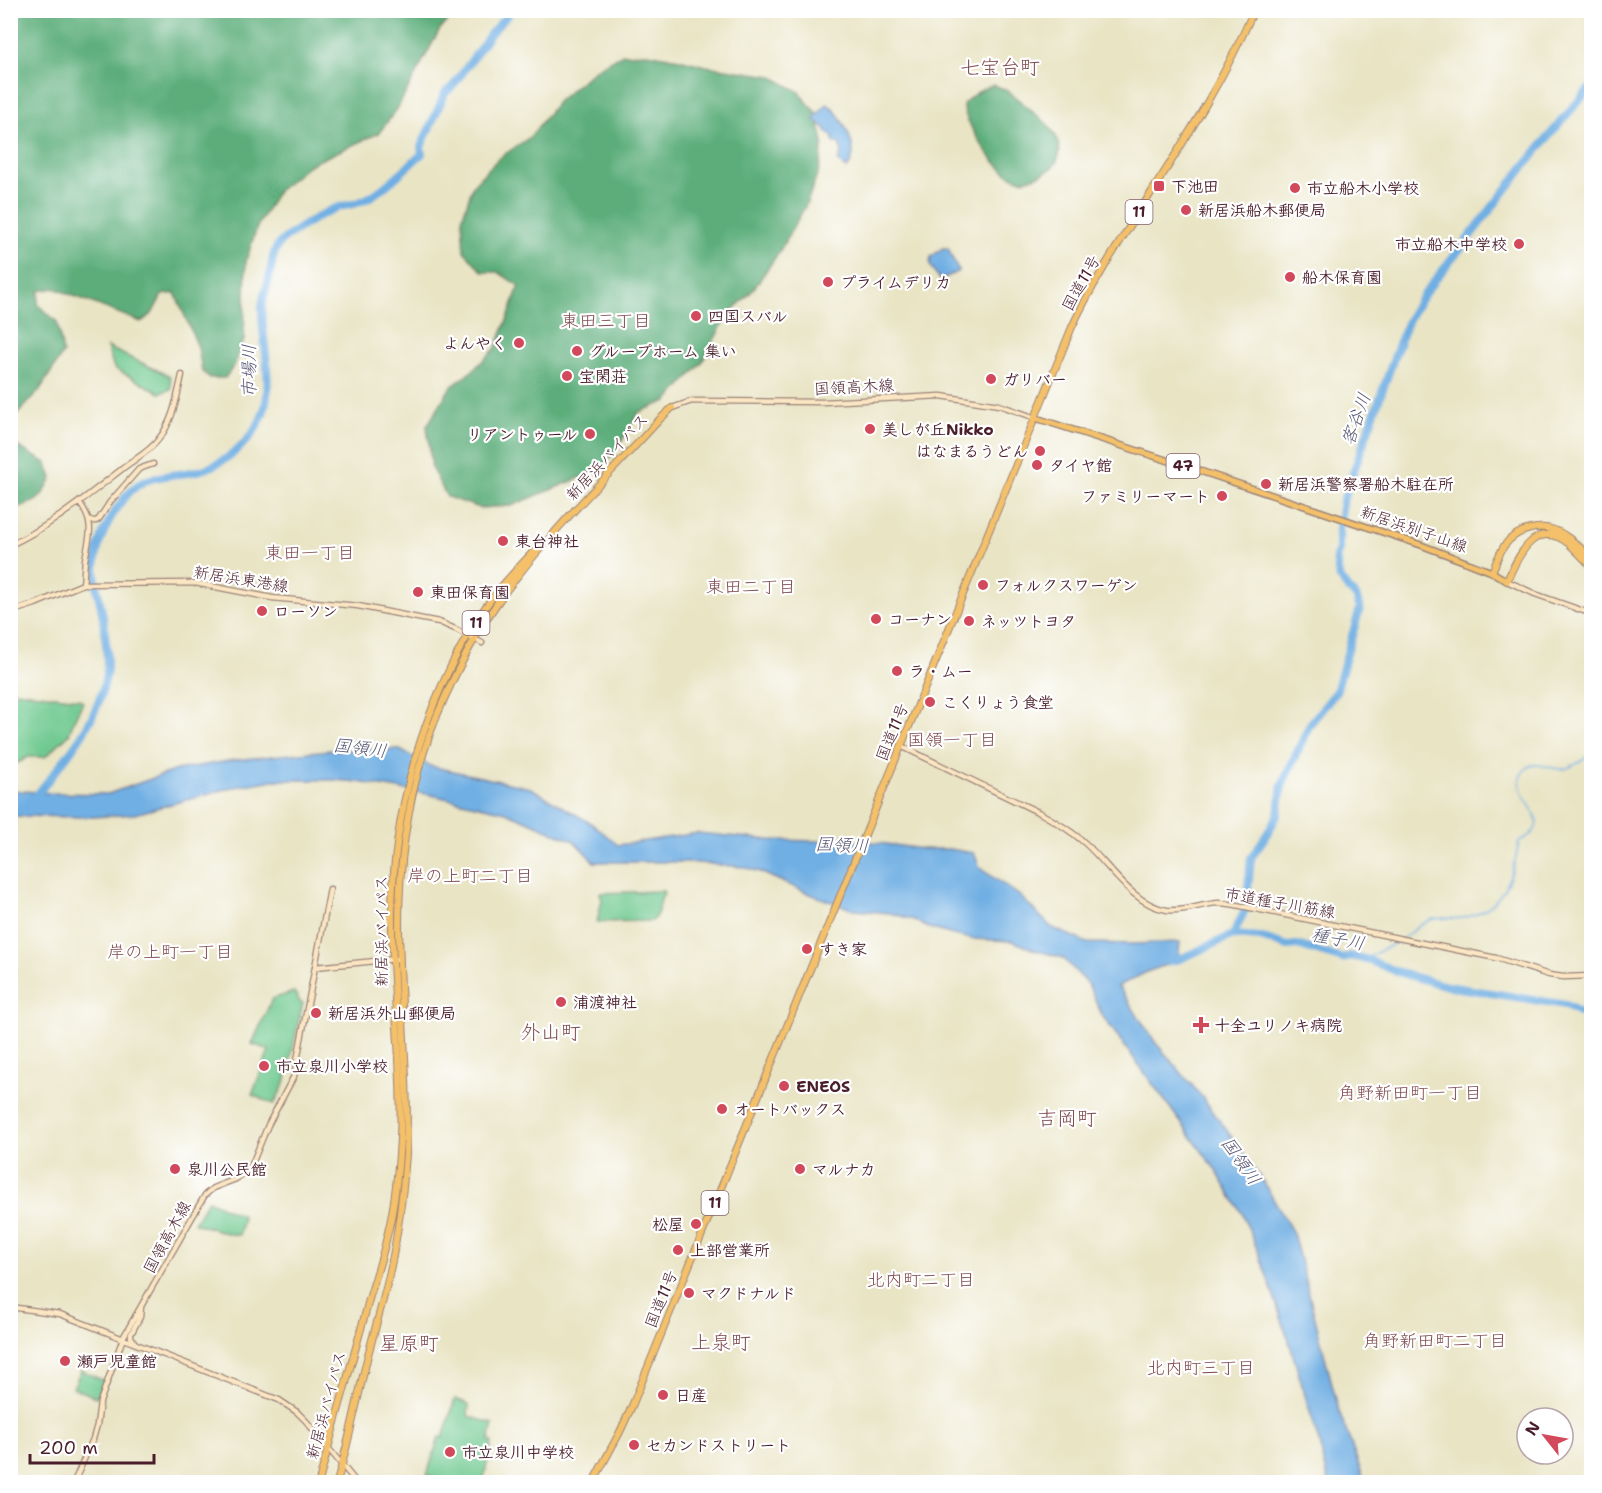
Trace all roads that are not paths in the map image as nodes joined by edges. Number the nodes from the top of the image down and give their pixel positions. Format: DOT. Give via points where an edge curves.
graph roads {
  1 [pos="1254,10"];
  2 [pos="182,375"];
  3 [pos="672,408"];
  4 [pos="1036,418"];
  5 [pos="153,464"];
  6 [pos="79,502"];
  7 [pos="90,521"];
  8 [pos="10,545"];
  9 [pos="1592,559"];
  10 [pos="1592,567"];
  11 [pos="1492,572"];
  12 [pos="1507,581"];
  13 [pos="86,584"];
  14 [pos="10,612"];
  15 [pos="1592,614"];
  16 [pos="471,638"];
  17 [pos="482,644"];
  18 [pos="901,746"];
  19 [pos="330,889"];
  20 [pos="397,959"];
  21 [pos="315,967"];
  22 [pos="1592,976"];
  23 [pos="10,1307"];
  24 [pos="141,1307"];
  25 [pos="123,1338"];
  26 [pos="135,1342"];
  27 [pos="328,1447"];
  28 [pos="342,1465"];
  29 [pos="74,1482"];
  30 [pos="319,1482"];
  31 [pos="337,1482"];
  32 [pos="356,1482"];
  33 [pos="592,1482"];
  1 -- 4 [label="highway, 国道11号 / 11" via="1200,114 1084,302"];
  2 -- 6 [label="main road" via="174,408 158,440"];
  3 -- 4 [label="main road, 国領高木線" via="692,402 823,402 941,396 999,405"];
  3 -- 16 [label="highway, 新居浜バイパス / 11" via="511,574 480,616"];
  4 -- 11 [label="main road, 新居浜別子山線 / 47" via="1330,514"];
  4 -- 18 [label="highway, 国道11号 / 11"];
  5 -- 7 [label="main road" via="139,469 99,519"];
  6 -- 7 [label="main road"];
  6 -- 8 [label="main road"];
  7 -- 13 [label="main road"];
  9 -- 11 [label="highway" via="1568,538 1544,527 1512,538"];
  10 -- 12 [label="highway" via="1567,543 1557,537 1542,536 1527,544"];
  11 -- 12 [label="main road, 新居浜別子山線 / 47"];
  12 -- 15 [label="main road"];
  13 -- 14 [label="main road"];
  13 -- 16 [label="main road, 新居浜東港線" via="195,583 272,598 358,606 439,622"];
  16 -- 17 [label="main road, 新居浜東港線"];
  16 -- 20 [label="highway, 新居浜バイパス / 11" via="454,661 440,691 410,781 395,869 392,921"];
  18 -- 22 [label="main road, 市道種子川筋線" via="1062,825 1154,907 1180,910 1218,903 1236,905 1497,958 1550,975"];
  18 -- 33 [label="highway, 国道11号 / 11" via="632,1406"];
  19 -- 21 [label="main road, 国領高木線"];
  20 -- 21 [label="main road"];
  20 -- 27 [label="highway, 新居浜バイパス / 11" via="401,1084 396,1186 388,1235"];
  20 -- 28 [label="highway, 新居浜バイパス / 11" via="407,1086 403,1189 389,1274"];
  21 -- 24 [label="main road, 国領高木線" via="294,1076 252,1164 241,1176 205,1195"];
  23 -- 25 [label="main road" via="60,1314"];
  24 -- 25 [label="main road, 国領高木線"];
  24 -- 26 [label="main road" via="131,1334"];
  25 -- 26 [label="main road"];
  25 -- 29 [label="main road, 国領高木線" via="100,1402 93,1439"];
  26 -- 27 [label="main road" via="279,1400 297,1412"];
  27 -- 28 [label="main road"];
  27 -- 30 [label="highway, 新居浜バイパス / 11"];
  28 -- 31 [label="highway, 新居浜バイパス / 11"];
  28 -- 32 [label="main road"];
}
